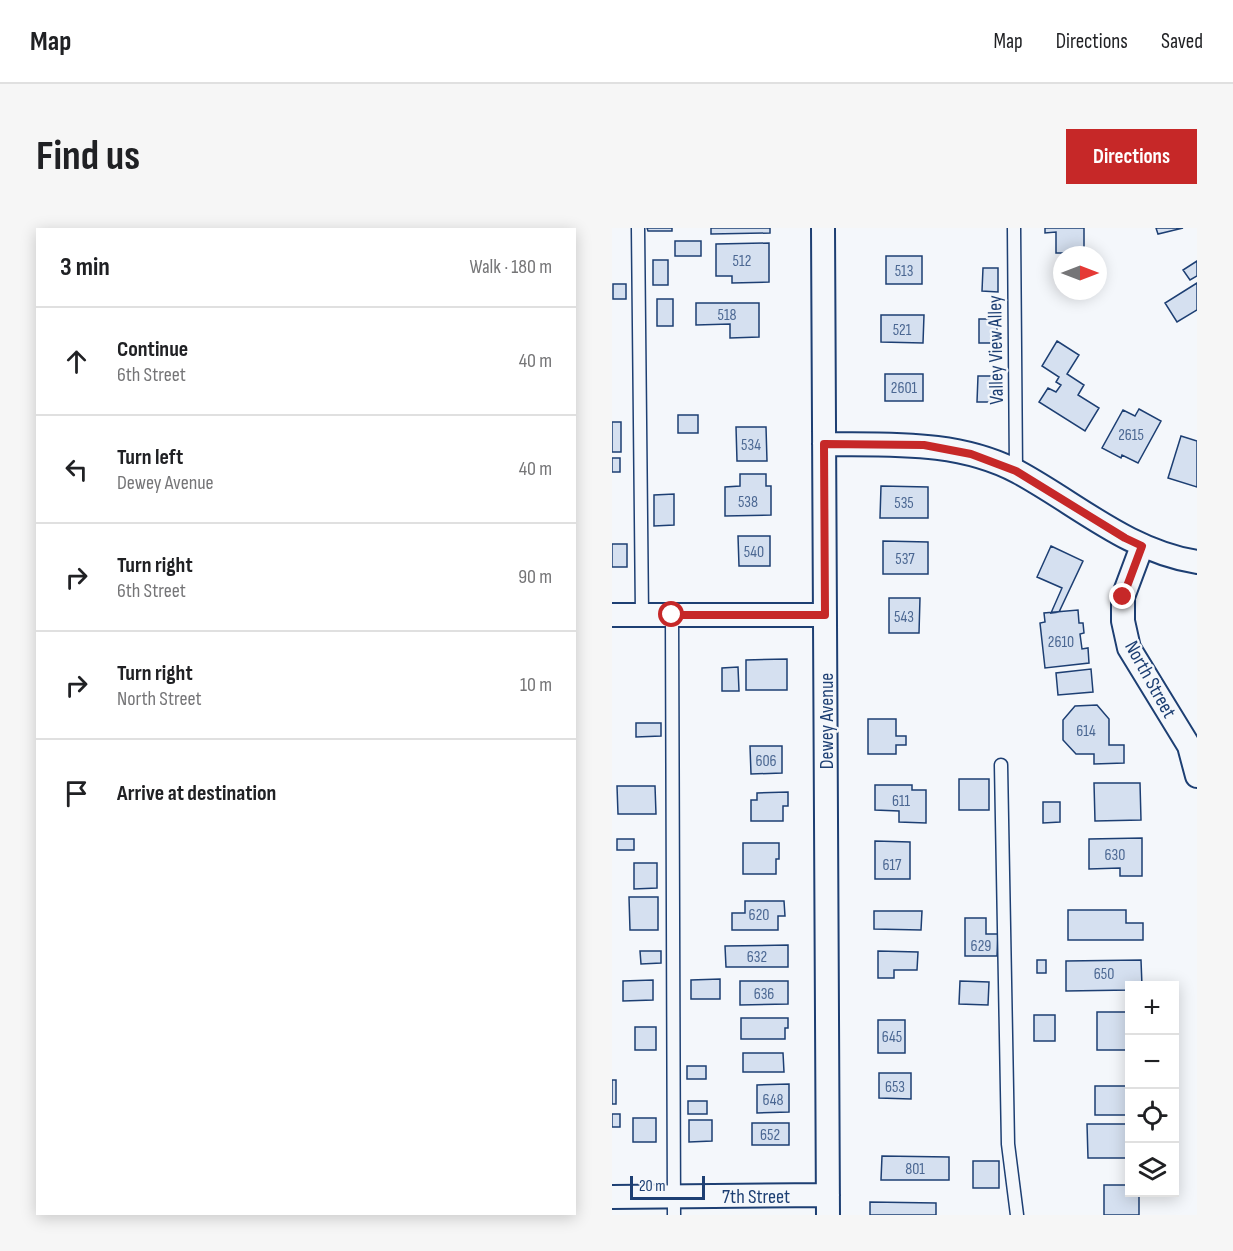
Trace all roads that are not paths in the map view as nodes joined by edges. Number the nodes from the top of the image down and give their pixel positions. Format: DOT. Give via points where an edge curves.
graph roads {
  1 [pos="638,228"];
  2 [pos="823,228"];
  3 [pos="1014,228"];
  4 [pos="824,444"];
  5 [pos="1016,471"];
  6 [pos="1142,546"];
  7 [pos="1197,562"];
  8 [pos="612,615"];
  9 [pos="642,615"];
  10 [pos="672,615"];
  11 [pos="825,615"];
  12 [pos="1001,765"];
  13 [pos="1197,776"];
  14 [pos="612,1197"];
  15 [pos="828,1205"];
  16 [pos="674,1206"];
  17 [pos="1017,1215"];
  1 -- 9 [label="lane"];
  2 -- 4 [label="street, Dewey Avenue"];
  3 -- 5 [label="lane, Valley View Alley"];
  4 -- 5 [label="street" via="924,445 971,454"];
  4 -- 11 [label="street, Dewey Avenue"];
  5 -- 6 [label="street"];
  6 -- 7 [label="street" via="1175,559"];
  6 -- 13 [label="street, North Street" via="1123,597 1123,621 1130,648 1189,746"];
  8 -- 9 [label="street"];
  9 -- 10 [label="street"];
  10 -- 11 [label="street"];
  10 -- 16 [label="lane"];
  11 -- 15 [label="street, Dewey Avenue"];
  12 -- 17 [label="lane" via="1008,1144"];
  14 -- 16 [label="street, 7th Street"];
  15 -- 16 [label="street, 7th Street"];
}
